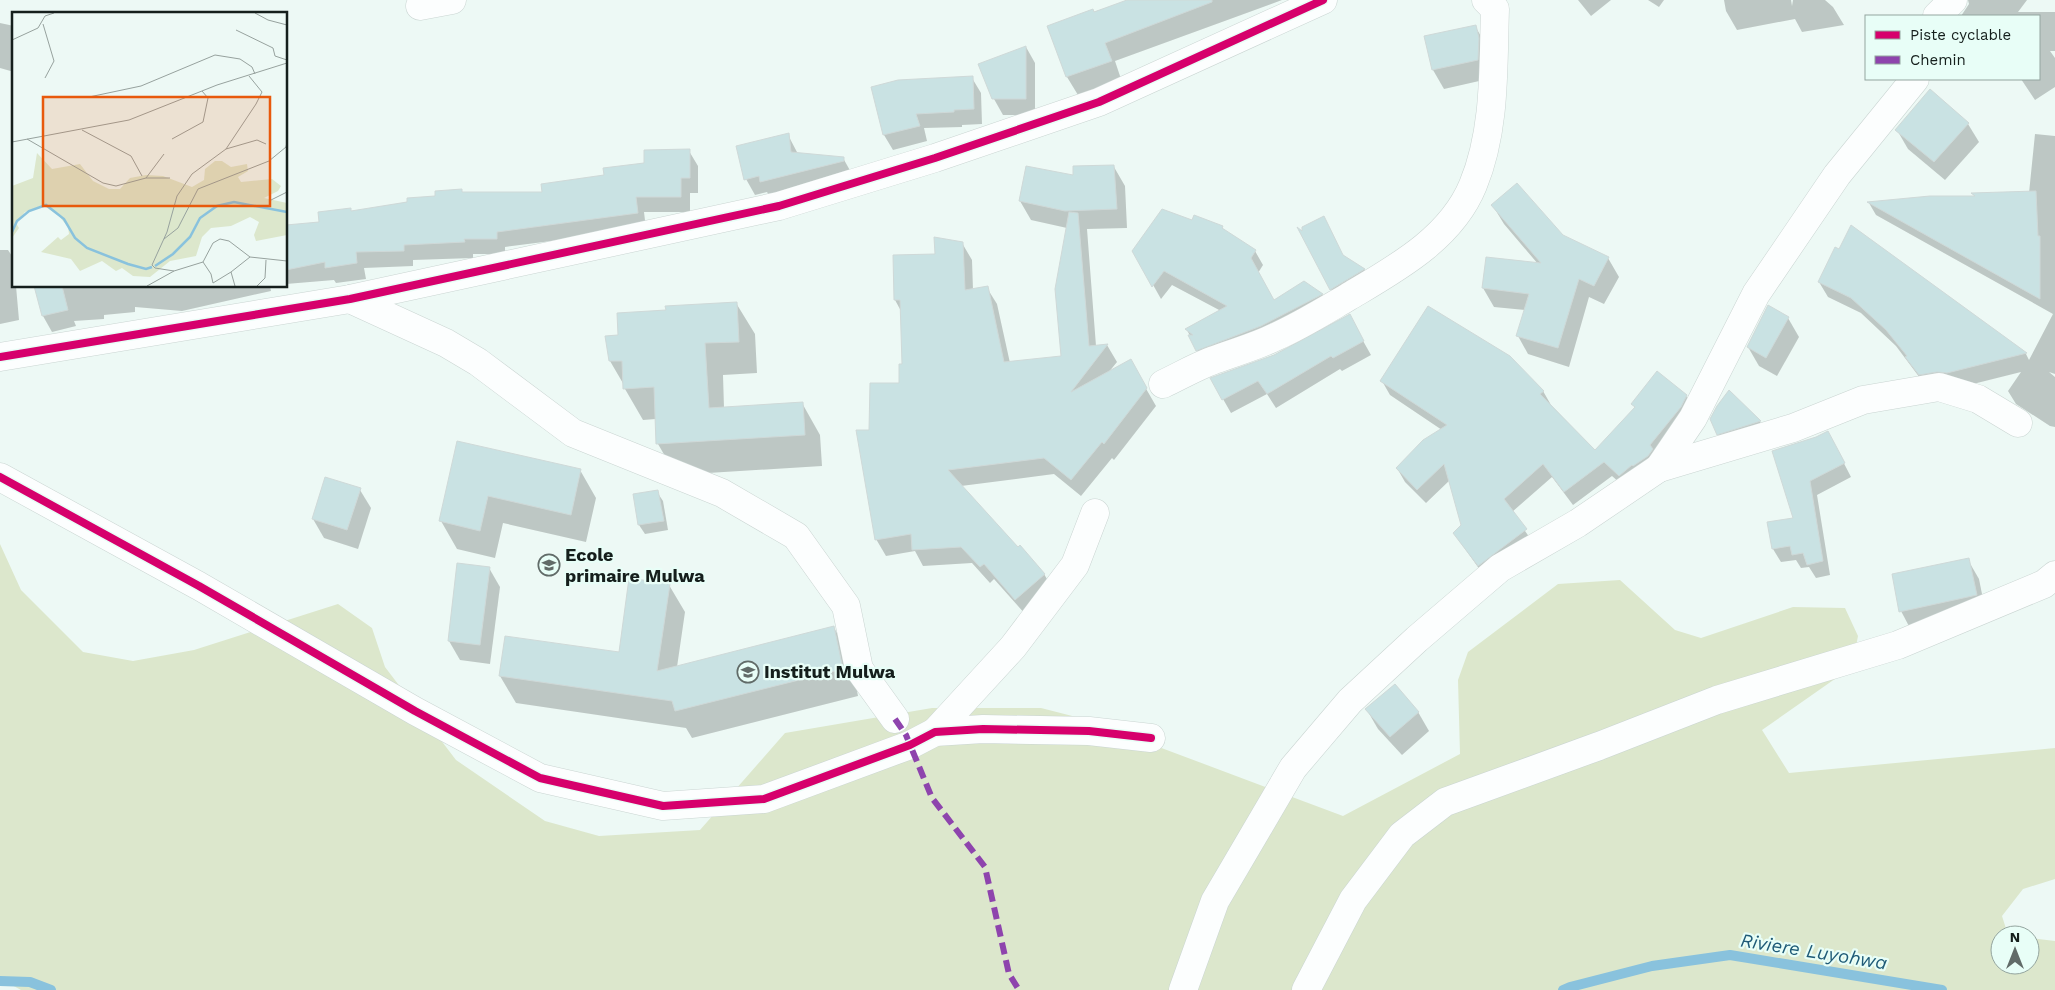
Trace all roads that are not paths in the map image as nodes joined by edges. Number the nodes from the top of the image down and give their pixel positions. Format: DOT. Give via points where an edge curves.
graph roads {
  1 [pos="452,0"];
  2 [pos="1323,0"];
  3 [pos="1486,0"];
  4 [pos="1953,0"];
  5 [pos="420,6"];
  6 [pos="1938,15"];
  7 [pos="1914,80"];
  8 [pos="350,299"];
  9 [pos="0,356"];
  10 [pos="1163,384"];
  11 [pos="2018,423"];
  12 [pos="1659,468"];
  13 [pos="0,477"];
  14 [pos="1095,513"];
  15 [pos="2055,575"];
  16 [pos="895,719"];
  17 [pos="935,732"];
  18 [pos="1151,738"];
  19 [pos="1184,990"];
  20 [pos="1306,990"];
  1 -- 5 [label="street"];
  2 -- 8 [label="street" via="1099,102 935,158 779,206"];
  3 -- 10 [label="street" via="1495,9 1494,81 1486,144 1473,186 1450,224 1406,263 1327,309 1276,337 1213,360"];
  4 -- 6 [label="street"];
  7 -- 12 [label="street" via="1837,175 1756,294 1692,418"];
  8 -- 9 [label="street"];
  8 -- 16 [label="street" via="446,343 478,362 573,433 722,493 796,536 846,606 859,669"];
  11 -- 12 [label="street" via="1978,400 1939,387 1863,400 1793,428"];
  12 -- 19 [label="street" via="1578,523 1500,568 1350,701 1293,768 1215,901"];
  13 -- 17 [label="street" via="540,778 663,806 764,798 910,745"];
  14 -- 17 [label="street" via="1075,565 1012,647"];
  15 -- 20 [label="street" via="2044,584 1898,645 1717,700 1445,802 1402,835 1352,900"];
  17 -- 18 [label="street" via="983,729 1079,731"];
}
